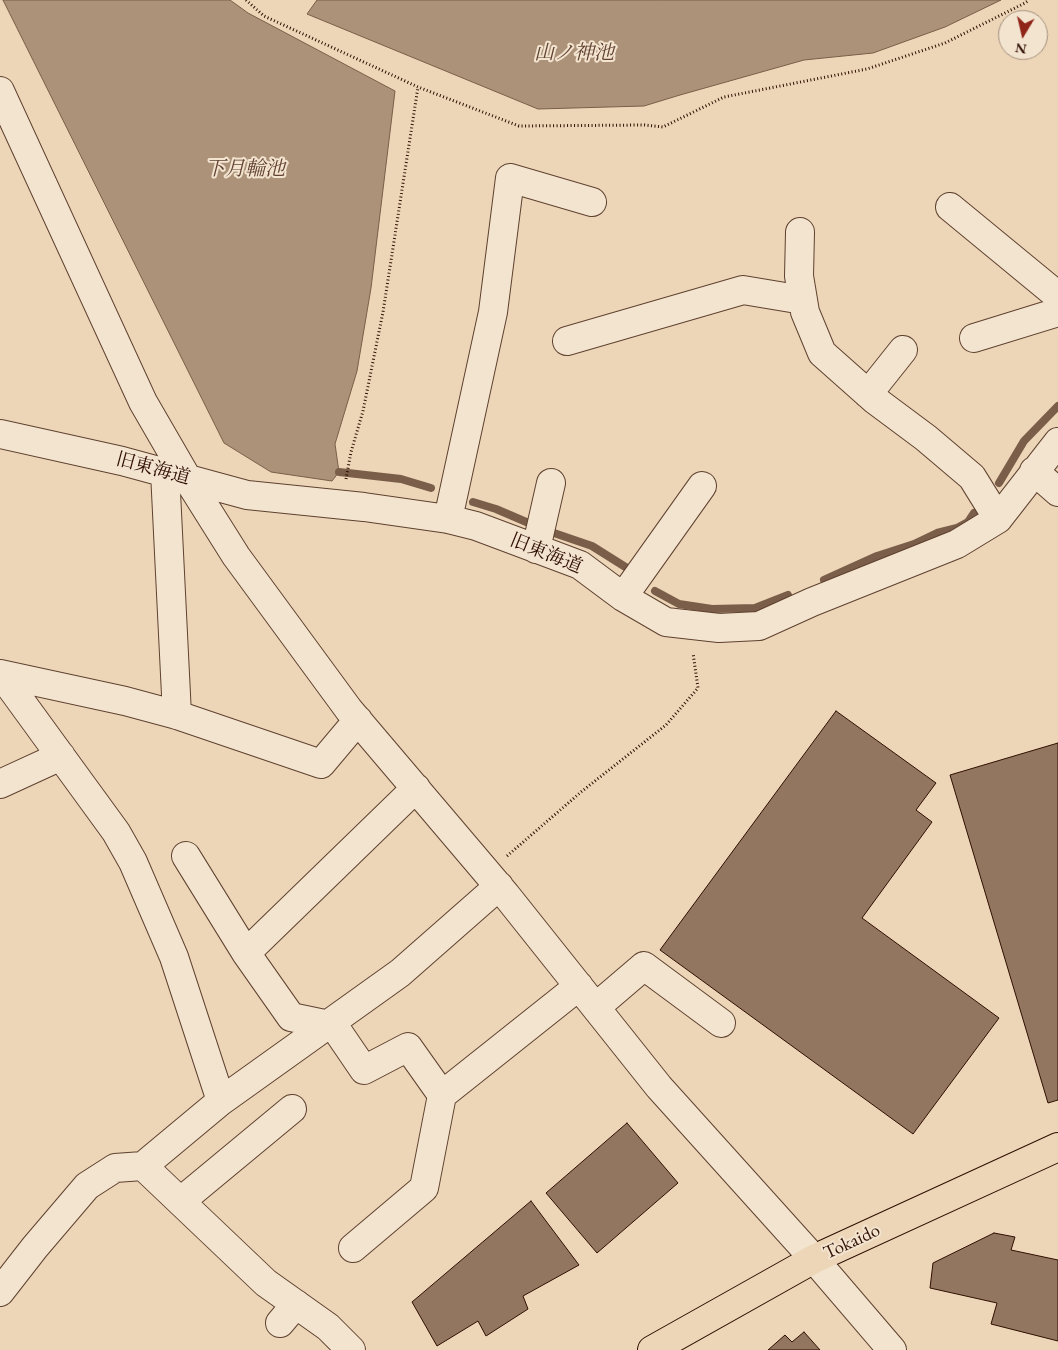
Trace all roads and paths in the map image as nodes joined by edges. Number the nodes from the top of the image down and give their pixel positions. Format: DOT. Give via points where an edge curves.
graph roads {
  1 [pos="246,0"];
  2 [pos="1029,0"];
  3 [pos="418,87"];
  4 [pos="0,90"];
  5 [pos="592,202"];
  6 [pos="950,207"];
  7 [pos="800,232"];
  8 [pos="1058,296"];
  9 [pos="803,300"];
  10 [pos="1058,312"];
  11 [pos="974,338"];
  12 [pos="567,341"];
  13 [pos="902,350"];
  14 [pos="868,394"];
  15 [pos="0,434"];
  16 [pos="1058,442"];
  17 [pos="1034,471"];
  18 [pos="176,475"];
  19 [pos="345,481"];
  20 [pos="551,483"];
  21 [pos="702,486"];
  22 [pos="1058,492"];
  23 [pos="448,519"];
  24 [pos="998,519"];
  25 [pos="536,548"];
  26 [pos="623,598"];
  27 [pos="689,625"];
  28 [pos="0,674"];
  29 [pos="177,715"];
  30 [pos="358,720"];
  31 [pos="61,756"];
  32 [pos="0,784"];
  33 [pos="416,788"];
  34 [pos="186,856"];
  35 [pos="493,880"];
  36 [pos="246,953"];
  37 [pos="588,997"];
  38 [pos="721,1023"];
  39 [pos="328,1025"];
  40 [pos="442,1095"];
  41 [pos="221,1101"];
  42 [pos="292,1109"];
  43 [pos="1054,1151"];
  44 [pos="143,1166"];
  45 [pos="181,1201"];
  46 [pos="353,1248"];
  47 [pos="814,1259"];
  48 [pos="0,1292"];
  49 [pos="351,1350"];
  50 [pos="652,1350"];
  51 [pos="892,1350"];
  1 -- 3 [label="path" via="264,16"];
  2 -- 3 [label="path" via="945,43 867,69 724,97 663,127 520,126"];
  3 -- 19 [label="path" via="383,312"];
  4 -- 18 [label="street"];
  5 -- 23 [label="street" via="510,178 493,312"];
  6 -- 8 [label="street"];
  7 -- 9 [label="street" via="799,276"];
  9 -- 12 [label="street" via="743,290"];
  9 -- 14 [label="street" via="822,353"];
  10 -- 11 [label="street"];
  13 -- 14 [label="street"];
  14 -- 24 [label="street" via="972,477"];
  15 -- 18 [label="street, 旧東海道"];
  16 -- 17 [label="street, 旧東海道"];
  17 -- 22 [label="street"];
  17 -- 24 [label="street, 旧東海道"];
  18 -- 23 [label="street, 旧東海道" via="248,495"];
  18 -- 29 [label="street"];
  18 -- 30 [label="street"];
  20 -- 25 [label="street"];
  21 -- 26 [label="street"];
  23 -- 25 [label="street, 旧東海道"];
  24 -- 27 [label="street, 旧東海道" via="957,544 759,626 718,628"];
  25 -- 26 [label="street, 旧東海道" via="580,565"];
  26 -- 27 [label="street, 旧東海道" via="666,622"];
  27 -- 35 [label="path" via="698,688 666,725 581,792"];
  28 -- 29 [label="street"];
  28 -- 31 [label="street"];
  29 -- 30 [label="street" via="322,764"];
  30 -- 33 [label="street"];
  31 -- 32 [label="street"];
  31 -- 41 [label="street" via="116,832 133,862 174,957"];
  33 -- 35 [label="street"];
  33 -- 36 [label="street"];
  34 -- 36 [label="street"];
  35 -- 37 [label="street"];
  35 -- 39 [label="street" via="400,973"];
  36 -- 39 [label="street" via="290,1017"];
  37 -- 38 [label="street" via="644,966"];
  37 -- 40 [label="street"];
  37 -- 47 [label="street" via="659,1087"];
  39 -- 40 [label="street" via="334,1026 364,1070 408,1047"];
  39 -- 41 [label="street"];
  40 -- 46 [label="street" via="424,1188"];
  41 -- 44 [label="street"];
  42 -- 45 [label="street"];
  43 -- 47 [label="highway, Tokaido"];
  44 -- 45 [label="street"];
  44 -- 48 [label="street" via="115,1168 87,1186"];
  45 -- 49 [label="street" via="266,1283 288,1313 328,1327"];
  47 -- 50 [label="highway, Tokaido"];
  47 -- 51 [label="street"];
}
